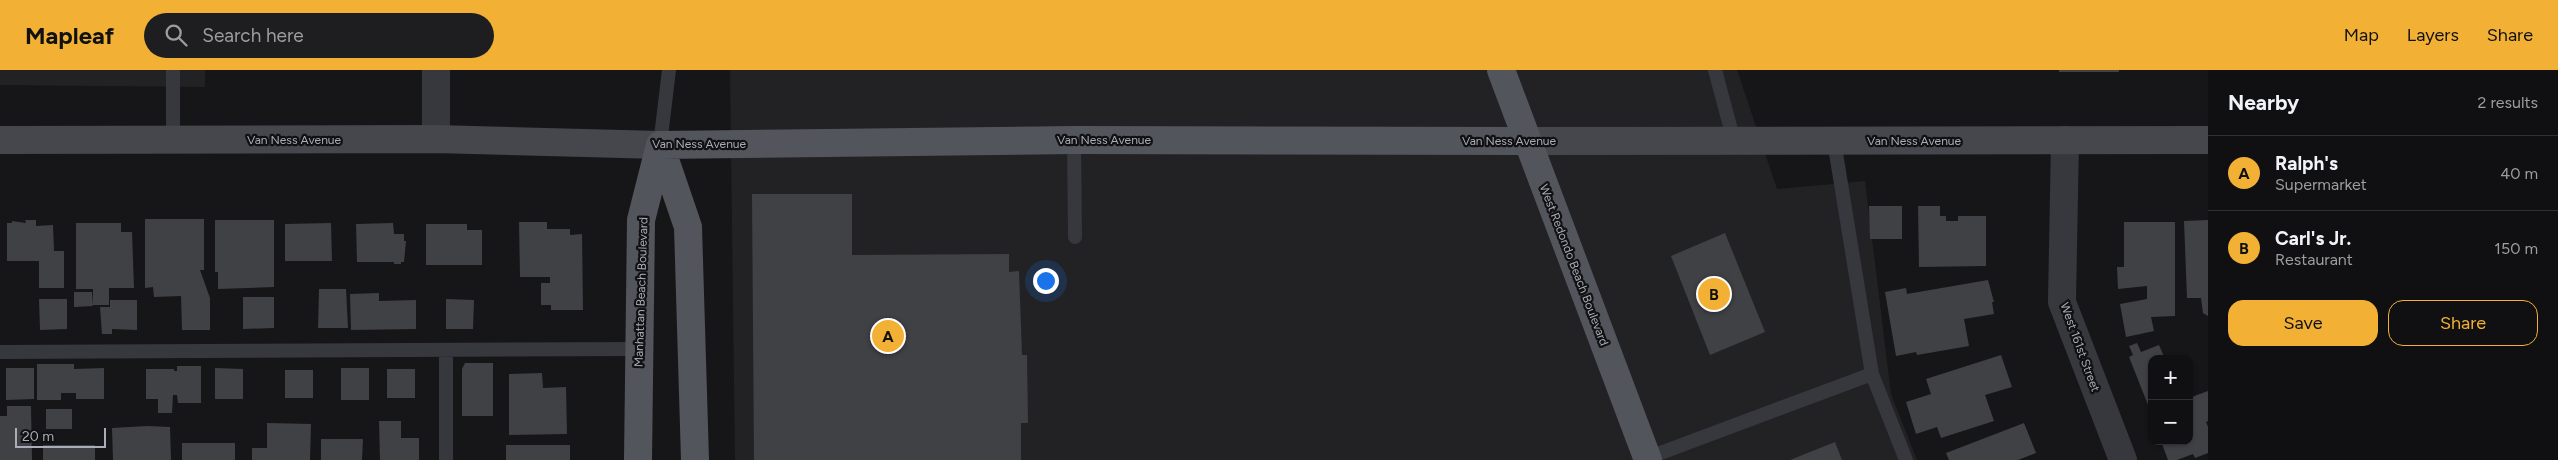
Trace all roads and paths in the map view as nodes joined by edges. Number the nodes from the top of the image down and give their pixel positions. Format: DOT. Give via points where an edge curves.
graph roads {
  1 [pos="173,70"];
  2 [pos="436,70"];
  3 [pos="669,70"];
  4 [pos="1501,70"];
  5 [pos="1715,70"];
  6 [pos="0,140"];
  7 [pos="173,140"];
  8 [pos="436,140"];
  9 [pos="1074,140"];
  10 [pos="2065,140"];
  11 [pos="2208,140"];
  12 [pos="1528,141"];
  13 [pos="1734,141"];
  14 [pos="1834,141"];
  15 [pos="660,145"];
  16 [pos="1075,237"];
  17 [pos="638,349"];
  18 [pos="446,350"];
  19 [pos="0,352"];
  20 [pos="1872,374"];
  21 [pos="1647,459"];
  22 [pos="446,460"];
  23 [pos="638,460"];
  24 [pos="695,460"];
  25 [pos="1906,460"];
  26 [pos="2123,460"];
  1 -- 7 [label="lane"];
  2 -- 8 [label="street"];
  3 -- 15 [label="lane"];
  4 -- 12 [label="main road, West Redondo Beach Boulevard"];
  5 -- 13 [label="lane"];
  6 -- 7 [label="main road, Van Ness Avenue"];
  7 -- 8 [label="main road, Van Ness Avenue"];
  8 -- 15 [label="main road, Van Ness Avenue"];
  9 -- 12 [label="main road, Van Ness Avenue"];
  9 -- 15 [label="main road, Van Ness Avenue"];
  9 -- 16 [label="lane"];
  10 -- 11 [label="main road, Van Ness Avenue"];
  10 -- 14 [label="main road, Van Ness Avenue"];
  10 -- 26 [label="street, West 161st Street" via="2062,302"];
  12 -- 13 [label="main road, Van Ness Avenue"];
  12 -- 21 [label="main road, West Redondo Beach Boulevard"];
  13 -- 14 [label="main road, Van Ness Avenue"];
  14 -- 20 [label="lane"];
  15 -- 17 [label="main road, Manhattan Beach Boulevard" via="641,220"];
  15 -- 24 [label="main road" via="688,227"];
  17 -- 18 [label="lane"];
  17 -- 23 [label="main road, Manhattan Beach Boulevard"];
  18 -- 19 [label="lane"];
  18 -- 22 [label="lane"];
  20 -- 21 [label="lane"];
  20 -- 25 [label="lane"];
}
